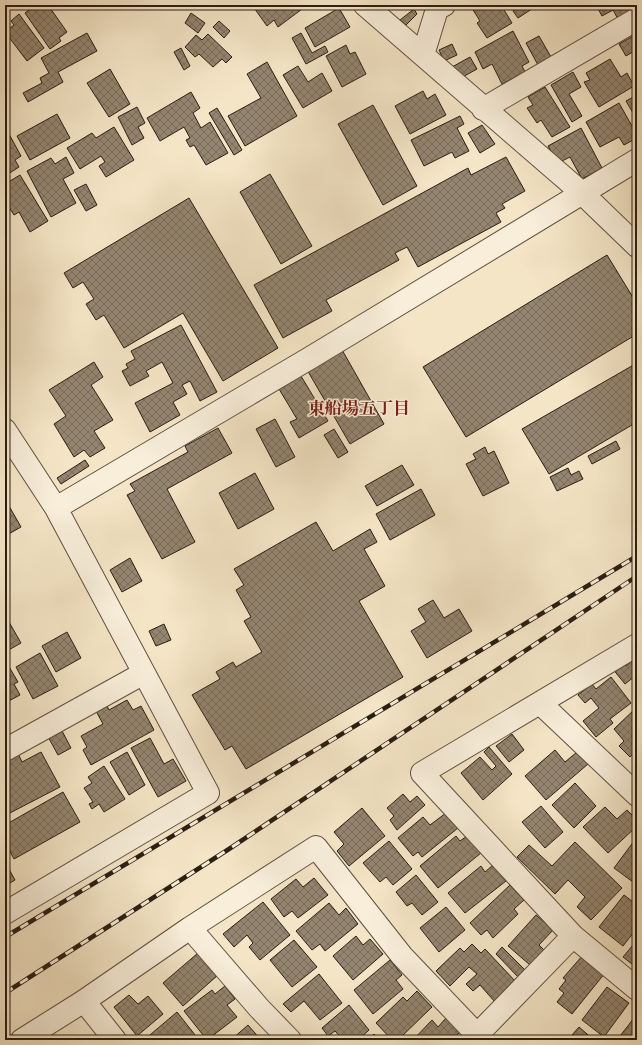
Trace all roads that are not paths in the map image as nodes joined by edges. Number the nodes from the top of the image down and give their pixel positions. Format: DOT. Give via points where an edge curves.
graph roads {
  1 [pos="365,5"];
  2 [pos="444,5"];
  3 [pos="637,19"];
  4 [pos="423,56"];
  5 [pos="483,109"];
  6 [pos="637,160"];
  7 [pos="582,194"];
  8 [pos="637,246"];
  9 [pos="5,430"];
  10 [pos="56,508"];
  11 [pos="637,645"];
  12 [pos="144,673"];
  13 [pos="540,703"];
  14 [pos="5,750"];
  15 [pos="637,795"];
  16 [pos="5,913"];
  17 [pos="190,928"];
  18 [pos="573,936"];
  19 [pos="637,989"];
  20 [pos="84,1001"];
  21 [pos="479,1038"];
  22 [pos="22,1040"];
  23 [pos="115,1040"];
  24 [pos="290,1040"];
  1 -- 4 [label="street"];
  2 -- 4 [label="street" via="437,9"];
  3 -- 5 [label="street"];
  4 -- 5 [label="street"];
  5 -- 7 [label="street"];
  6 -- 7 [label="street"];
  7 -- 8 [label="street"];
  7 -- 10 [label="street"];
  9 -- 10 [label="street"];
  10 -- 12 [label="street"];
  11 -- 13 [label="street"];
  12 -- 14 [label="street"];
  12 -- 16 [label="street" via="208,793"];
  13 -- 15 [label="street"];
  13 -- 18 [label="street" via="422,773"];
  17 -- 20 [label="street"];
  17 -- 21 [label="street" via="316,847 402,956"];
  17 -- 24 [label="street"];
  18 -- 19 [label="street"];
  18 -- 21 [label="street"];
  20 -- 22 [label="street"];
  20 -- 23 [label="street"];
}
